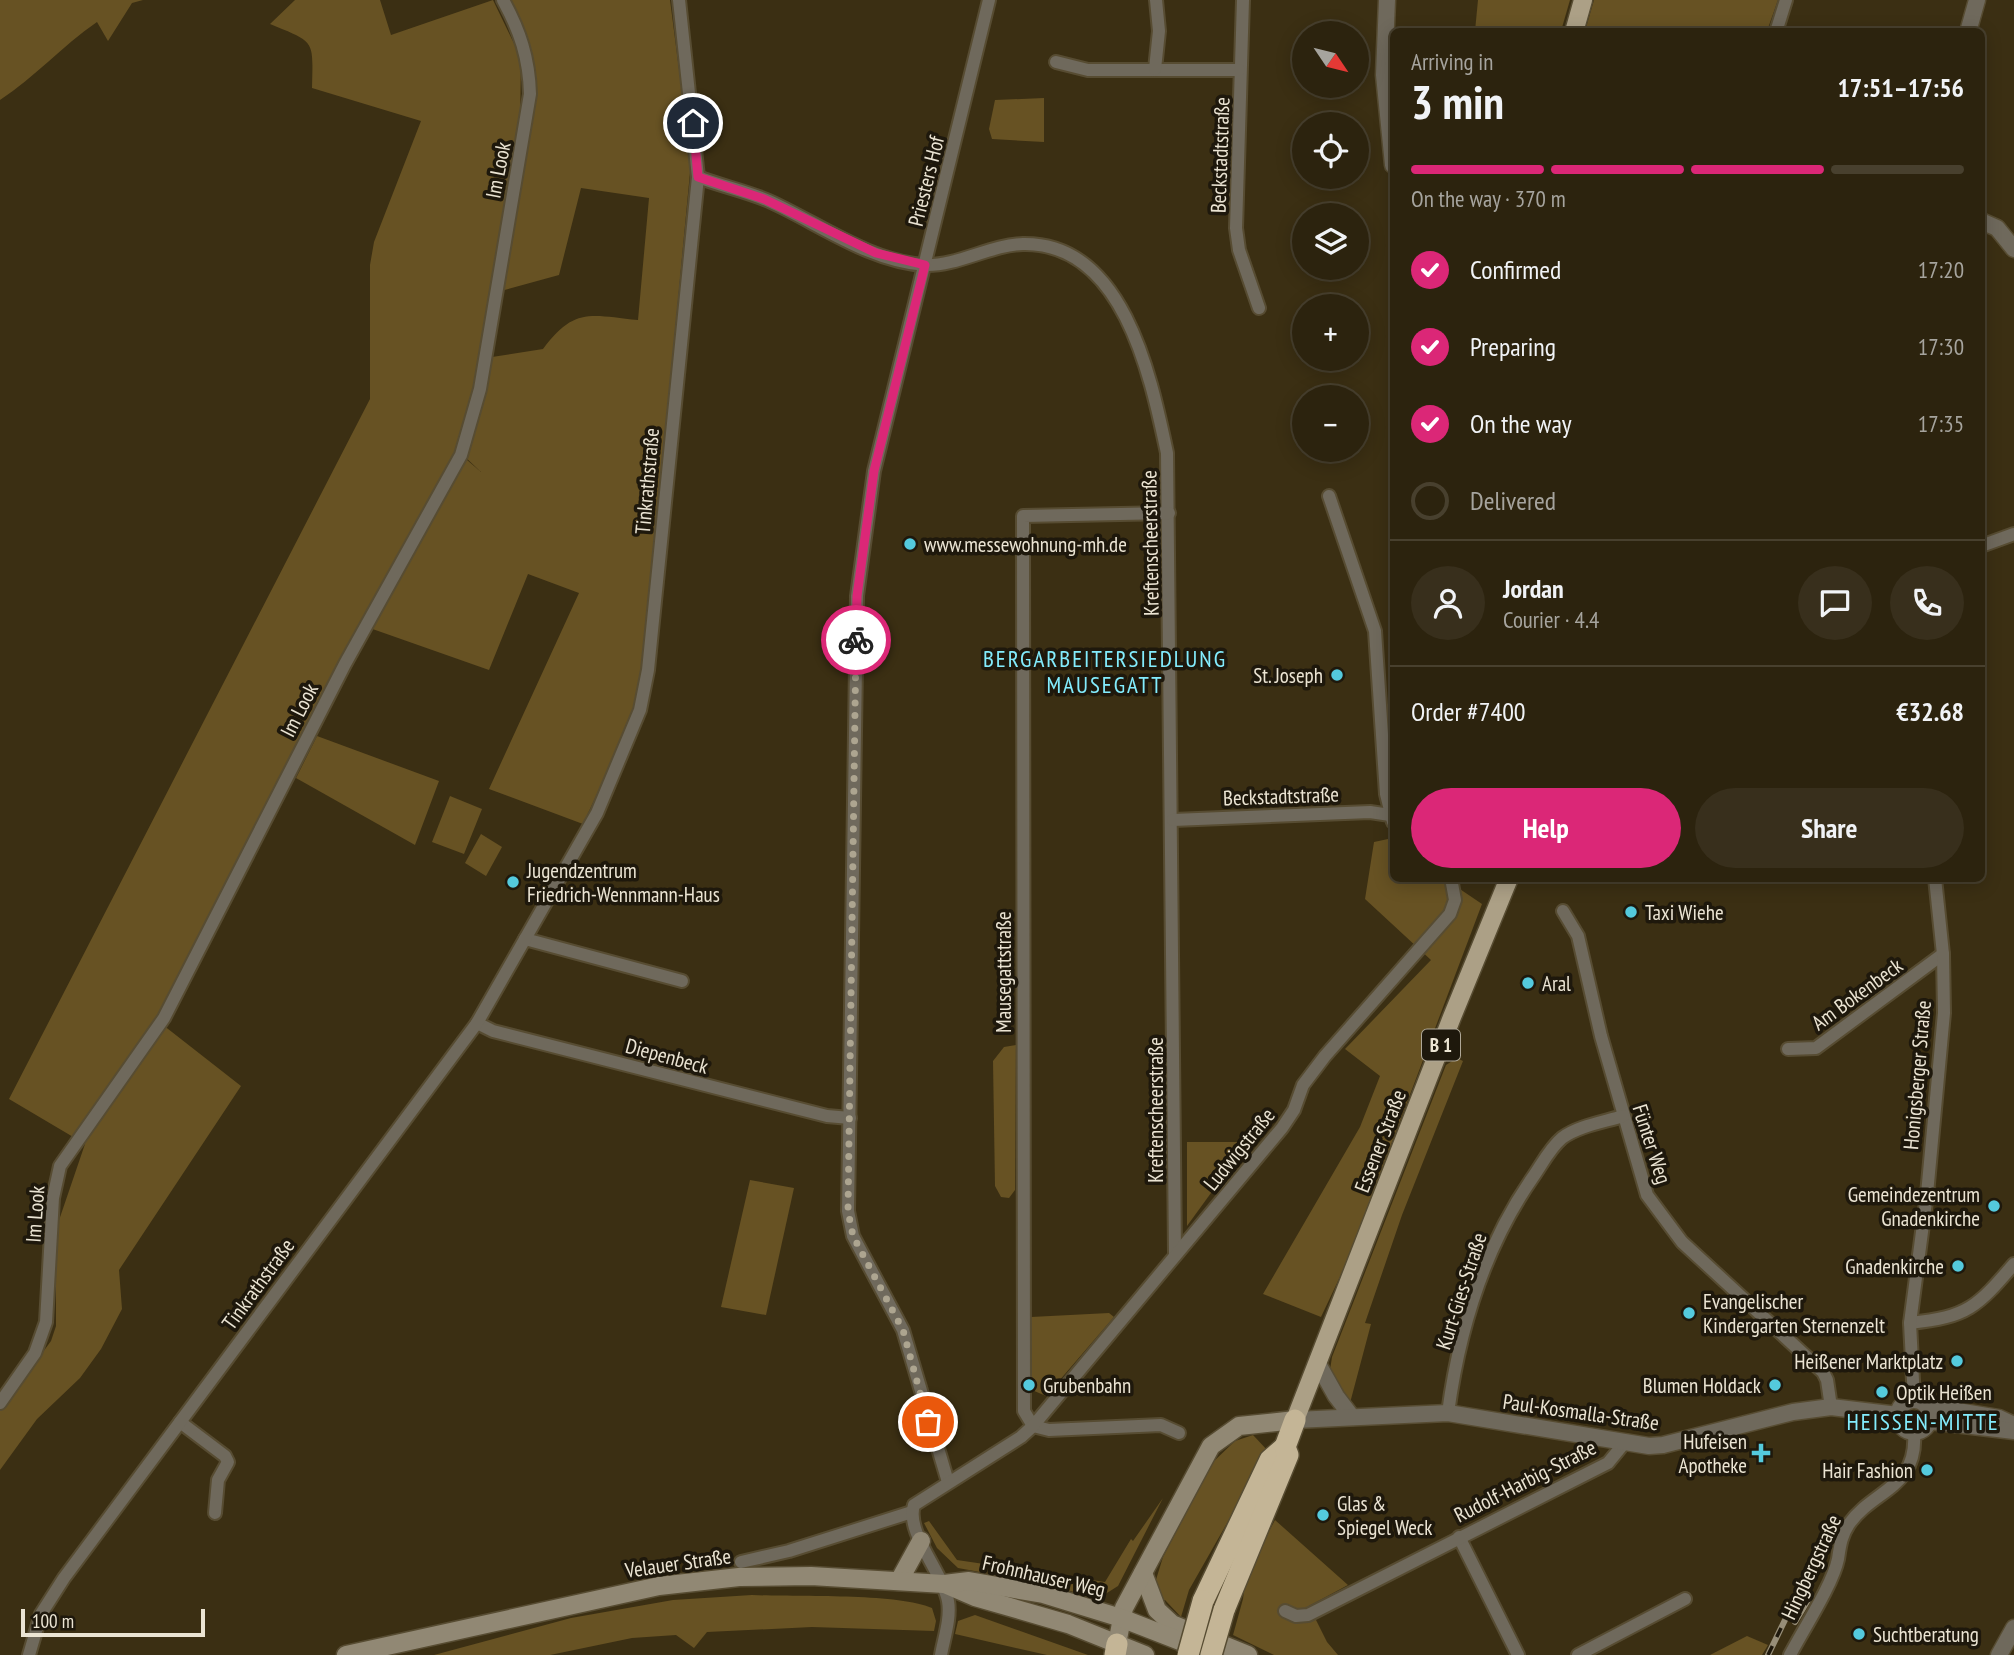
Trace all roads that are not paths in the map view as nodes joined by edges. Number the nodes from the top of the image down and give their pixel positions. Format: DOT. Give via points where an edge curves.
graph roads {
  1 [pos="503,0"];
  2 [pos="679,0"];
  3 [pos="989,0"];
  4 [pos="1156,0"];
  5 [pos="1243,0"];
  6 [pos="1387,0"];
  7 [pos="1583,0"];
  8 [pos="1786,0"];
  9 [pos="1977,0"];
  10 [pos="1575,28"];
  11 [pos="1777,28"];
  12 [pos="1969,28"];
  13 [pos="1056,62"];
  14 [pos="1155,69"];
  15 [pos="1239,70"];
  16 [pos="1390,135"];
  17 [pos="698,177"];
  18 [pos="1985,223"];
  19 [pos="2014,249"];
  20 [pos="925,265"];
  21 [pos="1259,308"];
  22 [pos="1329,496"];
  23 [pos="1169,513"];
  24 [pos="2014,534"];
  25 [pos="1985,545"];
  26 [pos="1390,797"];
  27 [pos="1390,818"];
  28 [pos="1173,820"];
  29 [pos="1453,882"];
  30 [pos="1507,882"];
  31 [pos="1935,882"];
  32 [pos="1563,911"];
  33 [pos="525,939"];
  34 [pos="1943,954"];
  35 [pos="682,981"];
  36 [pos="477,1023"];
  37 [pos="1788,1049"];
  38 [pos="1623,1116"];
  39 [pos="850,1118"];
  40 [pos="1175,1254"];
  41 [pos="2014,1264"];
  42 [pos="1910,1323"];
  43 [pos="1318,1364"];
  44 [pos="0,1403"];
  45 [pos="1831,1407"];
  46 [pos="1924,1409"];
  47 [pos="1448,1413"];
  48 [pos="1898,1415"];
  49 [pos="1352,1417"];
  50 [pos="1295,1420"];
  51 [pos="180,1422"];
  52 [pos="2014,1425"];
  53 [pos="1032,1426"];
  54 [pos="2014,1432"];
  55 [pos="1179,1433"];
  56 [pos="1914,1433"];
  57 [pos="1626,1441"];
  58 [pos="1285,1447"];
  59 [pos="948,1482"];
  60 [pos="912,1512"];
  61 [pos="215,1513"];
  62 [pos="1459,1537"];
  63 [pos="921,1541"];
  64 [pos="741,1563"];
  65 [pos="1143,1573"];
  66 [pos="899,1581"];
  67 [pos="944,1584"];
  68 [pos="1685,1599"];
  69 [pos="1285,1611"];
  70 [pos="1121,1618"];
  71 [pos="2014,1628"];
  72 [pos="1116,1649"];
  73 [pos="29,1655"];
  74 [pos="347,1655"];
  75 [pos="941,1655"];
  76 [pos="1145,1655"];
  77 [pos="1188,1655"];
  78 [pos="1214,1655"];
  79 [pos="1248,1655"];
  80 [pos="1518,1655"];
  81 [pos="1577,1655"];
  82 [pos="1790,1655"];
  83 [pos="1999,1655"];
  1 -- 44 [label="street, Im Look" via="522,38 530,94 470,433 164,1018 60,1166 53,1198 46,1322 35,1353"];
  2 -- 17 [label="street, Tinkrathstraße"];
  3 -- 20 [label="street, Priesters Hof"];
  4 -- 14 [label="street"];
  5 -- 15 [label="street, Beckstadtstraße"];
  6 -- 16 [label="street" via="1384,75"];
  7 -- 10 [label="main road"];
  8 -- 11 [label="street"];
  9 -- 12 [label="street"];
  13 -- 14 [label="street" via="1088,70"];
  14 -- 15 [label="street"];
  15 -- 21 [label="street, Beckstadtstraße" via="1236,228"];
  17 -- 20 [label="street, Kreftenscheerstraße" via="764,199 876,253"];
  17 -- 33 [label="street, Tinkrathstraße" via="644,693 597,813"];
  18 -- 19 [label="street" via="1997,228"];
  20 -- 23 [label="street, Kreftenscheerstraße" via="1027,244 1053,249 1102,277 1119,303 1157,406 1167,453"];
  20 -- 39 [label="street, Priesters Hof" via="874,471 857,596"];
  22 -- 26 [label="street, Beckstadtstraße" via="1375,631"];
  23 -- 28 [label="street, Kreftenscheerstraße"];
  23 -- 53 [label="street, Mausegattstraße" via="1023,516 1024,1411"];
  24 -- 25 [label="street"];
  27 -- 28 [label="street, Beckstadtstraße" via="1370,812"];
  28 -- 40 [label="street, Kreftenscheerstraße"];
  29 -- 40 [label="street, Ludwigstraße" via="1455,900 1450,914 1325,1056 1303,1085 1282,1128"];
  30 -- 43 [label="main road, Essener Straße / B 1"];
  31 -- 34 [label="street, Honigsberger Straße"];
  32 -- 38 [label="street, Fünter Weg" via="1578,936"];
  33 -- 35 [label="street"];
  33 -- 36 [label="street, Tinkrathstraße"];
  34 -- 37 [label="street, Am Bokenbeck" via="1816,1048"];
  34 -- 42 [label="street, Honigsberger Straße" via="1944,1013"];
  36 -- 39 [label="street, Diepenbeck" via="688,1082"];
  36 -- 51 [label="street, Tinkrathstraße"];
  38 -- 45 [label="street, Fünter Weg" via="1643,1186 1672,1232 1814,1364 1827,1380"];
  38 -- 47 [label="street, Kurt-Gies-Straße" via="1565,1136 1523,1191 1486,1263 1463,1337"];
  39 -- 59 [label="street, Priesters Hof" via="848,1211 853,1236 903,1330"];
  40 -- 53 [label="street, Ludwigstraße"];
  41 -- 42 [label="street" via="1973,1307 1947,1319"];
  42 -- 46 [label="street, Honigsberger Straße"];
  43 -- 49 [label="street"];
  43 -- 50 [label="main road, Essener Straße / B 1"];
  45 -- 48 [label="street, Paul-Kosmalla-Straße"];
  45 -- 57 [label="street, Paul-Kosmalla-Straße" via="1793,1412 1663,1446"];
  46 -- 48 [label="street" via="1900,1407"];
  46 -- 52 [label="street" via="1999,1418"];
  46 -- 54 [label="street"];
  46 -- 56 [label="street" via="1927,1427"];
  47 -- 49 [label="street, Paul-Kosmalla-Straße"];
  47 -- 57 [label="street, Paul-Kosmalla-Straße"];
  48 -- 56 [label="street" via="1901,1427"];
  49 -- 50 [label="street, Paul-Kosmalla-Straße"];
  50 -- 58 [label="highway, B 1"];
  50 -- 65 [label="main road" via="1239,1426 1211,1446"];
  51 -- 61 [label="street" via="228,1462 218,1480"];
  51 -- 73 [label="street, Tinkrathstraße" via="64,1578 41,1615"];
  53 -- 55 [label="street" via="1049,1430 1161,1425"];
  53 -- 59 [label="street, Velauer Straße"];
  56 -- 82 [label="street, Hingbergstraße" via="1908,1470 1847,1527 1838,1558"];
  57 -- 62 [label="street, Rudolf-Harbig-Straße" via="1608,1462"];
  58 -- 77 [label="highway, bridge" via="1270,1460 1203,1601"];
  58 -- 78 [label="highway, B 1, bridge" via="1288,1455 1224,1609"];
  59 -- 60 [label="street, Velauer Straße" via="920,1499"];
  60 -- 63 [label="street"];
  60 -- 64 [label="street, Velauer Straße"];
  62 -- 69 [label="street, Rudolf-Harbig-Straße" via="1308,1615"];
  62 -- 80 [label="street"];
  63 -- 66 [label="main road"];
  63 -- 67 [label="street"];
  65 -- 70 [label="main road"];
  65 -- 79 [label="main road" via="1157,1610 1172,1624"];
  66 -- 67 [label="main road, Velauer Straße"];
  66 -- 74 [label="main road, Velauer Straße" via="739,1577 659,1586"];
  67 -- 70 [label="main road, Frohnhauser Weg" via="969,1581 1043,1594"];
  67 -- 72 [label="main road, Frohnhauser Weg" via="1068,1623"];
  67 -- 75 [label="street" via="948,1614"];
  68 -- 81 [label="street"];
  70 -- 72 [label="main road"];
  70 -- 78 [label="main road, Frohnhauser Weg"];
  71 -- 83 [label="street"];
  72 -- 76 [label="main road, Frohnhauser Weg"];
}
